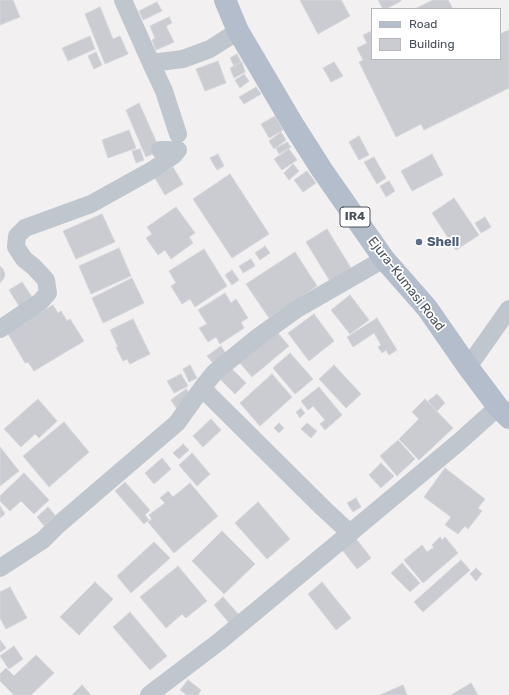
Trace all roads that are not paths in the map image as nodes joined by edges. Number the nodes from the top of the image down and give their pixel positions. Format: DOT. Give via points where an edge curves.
graph roads {
  1 [pos="123,0"];
  2 [pos="225,0"];
  3 [pos="238,31"];
  4 [pos="151,62"];
  5 [pos="178,134"];
  6 [pos="160,150"];
  7 [pos="384,259"];
  8 [pos="509,310"];
  9 [pos="0,329"];
  10 [pos="468,367"];
  11 [pos="202,388"];
  12 [pos="503,412"];
  13 [pos="350,533"];
  14 [pos="0,568"];
  15 [pos="149,695"];
  1 -- 4 [label="street"];
  2 -- 3 [label="main road, Ejura-Kumasi Road / IR4"];
  3 -- 4 [label="street" via="210,49 183,58"];
  3 -- 7 [label="main road, Ejura-Kumasi Road / IR4" via="322,170"];
  4 -- 5 [label="street"];
  6 -- 9 [label="street" via="178,150 154,169 91,204 25,228 17,236 16,248 46,280 48,293 40,302"];
  7 -- 10 [label="main road, Ejura-Kumasi Road / IR4" via="427,308"];
  7 -- 11 [label="street" via="297,309 215,372"];
  8 -- 10 [label="street"];
  10 -- 12 [label="main road, Ejura-Kumasi Road / IR4"];
  11 -- 13 [label="street"];
  11 -- 14 [label="street" via="177,423 156,442 43,540"];
  12 -- 13 [label="street" via="459,442"];
  13 -- 15 [label="street" via="220,641"];
}
